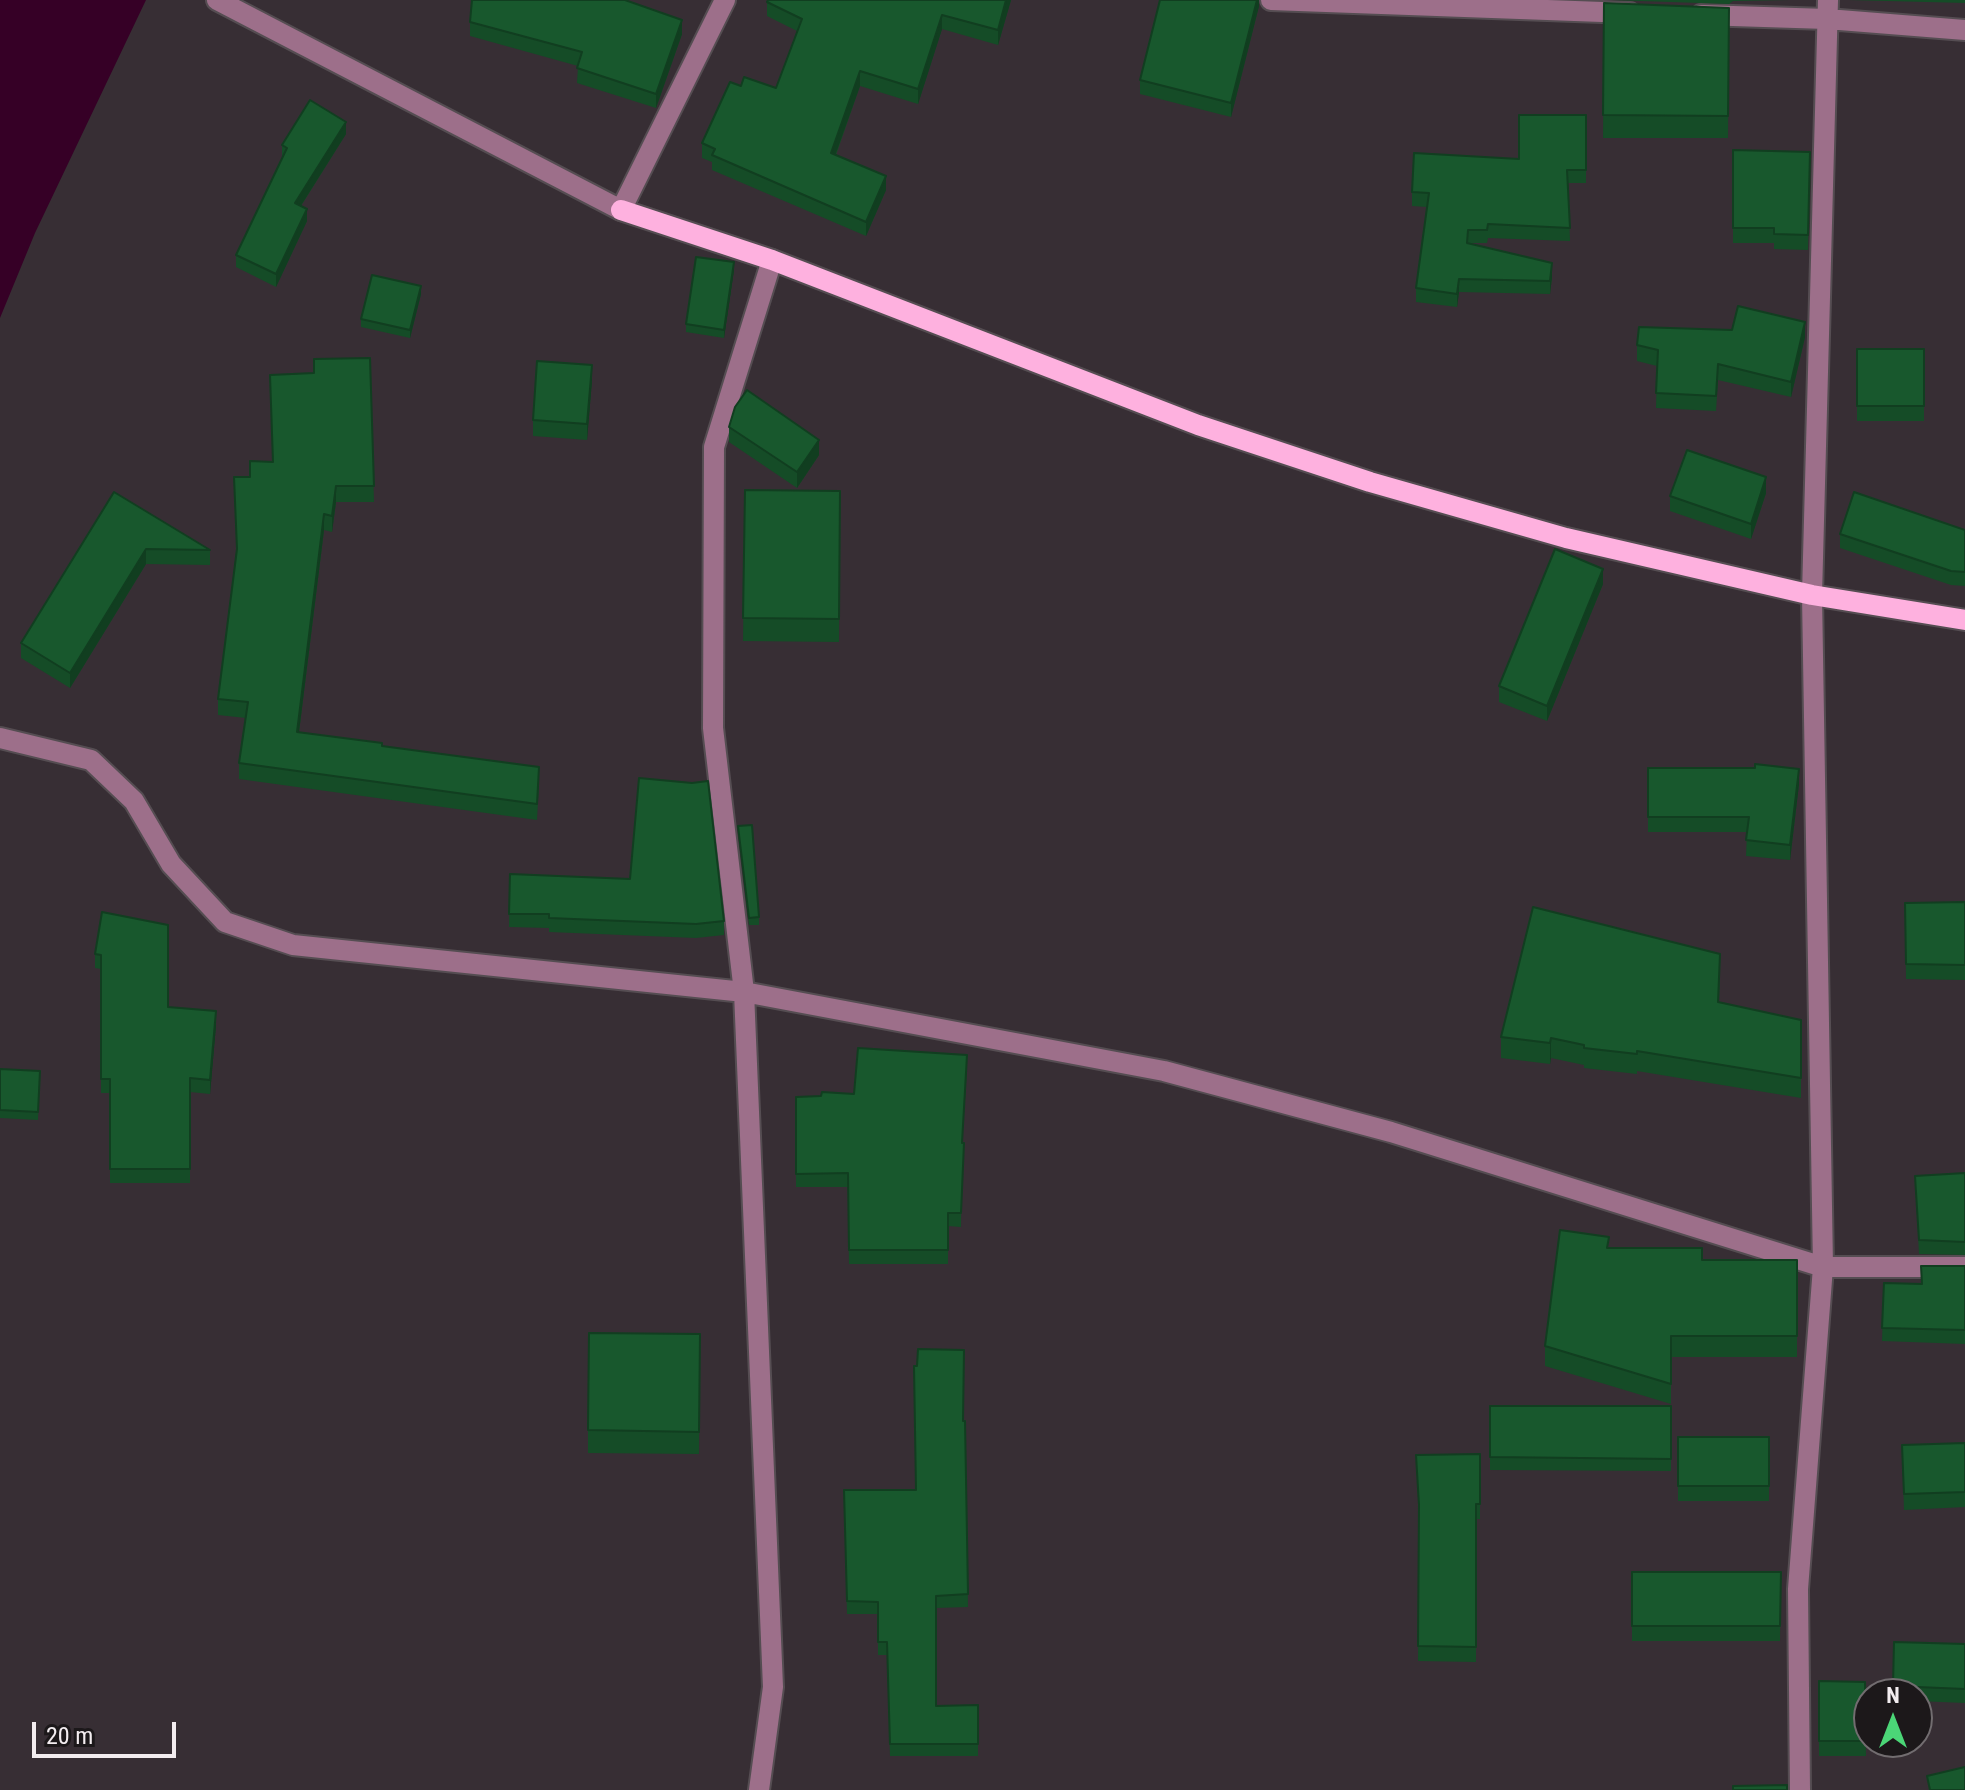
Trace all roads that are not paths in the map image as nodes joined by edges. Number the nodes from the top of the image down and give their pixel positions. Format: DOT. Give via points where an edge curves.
graph roads {
  1 [pos="217,0"];
  2 [pos="725,0"];
  3 [pos="1271,0"];
  4 [pos="1382,3"];
  5 [pos="1827,9"];
  6 [pos="1652,14"];
  7 [pos="1684,15"];
  8 [pos="1965,30"];
  9 [pos="621,210"];
  10 [pos="772,260"];
  11 [pos="1812,595"];
  12 [pos="1965,620"];
  13 [pos="0,738"];
  14 [pos="744,992"];
  15 [pos="1823,1267"];
  16 [pos="1965,1267"];
  17 [pos="759,1790"];
  18 [pos="1800,1790"];
  1 -- 9 [label="street"];
  2 -- 9 [label="street"];
  3 -- 4 [label="street"];
  4 -- 6 [label="street"];
  5 -- 7 [label="street"];
  5 -- 8 [label="street"];
  5 -- 11 [label="street"];
  9 -- 10 [label="main road"];
  10 -- 11 [label="main road" via="1198,425 1370,482 1566,538"];
  10 -- 14 [label="street" via="714,447 713,728"];
  11 -- 12 [label="main road"];
  11 -- 15 [label="street"];
  13 -- 14 [label="street" via="91,760 134,801 171,864 225,922 293,945"];
  14 -- 15 [label="street" via="1164,1071 1391,1132"];
  14 -- 17 [label="street" via="773,1687"];
  15 -- 16 [label="street"];
  15 -- 18 [label="street" via="1798,1589"];
}
